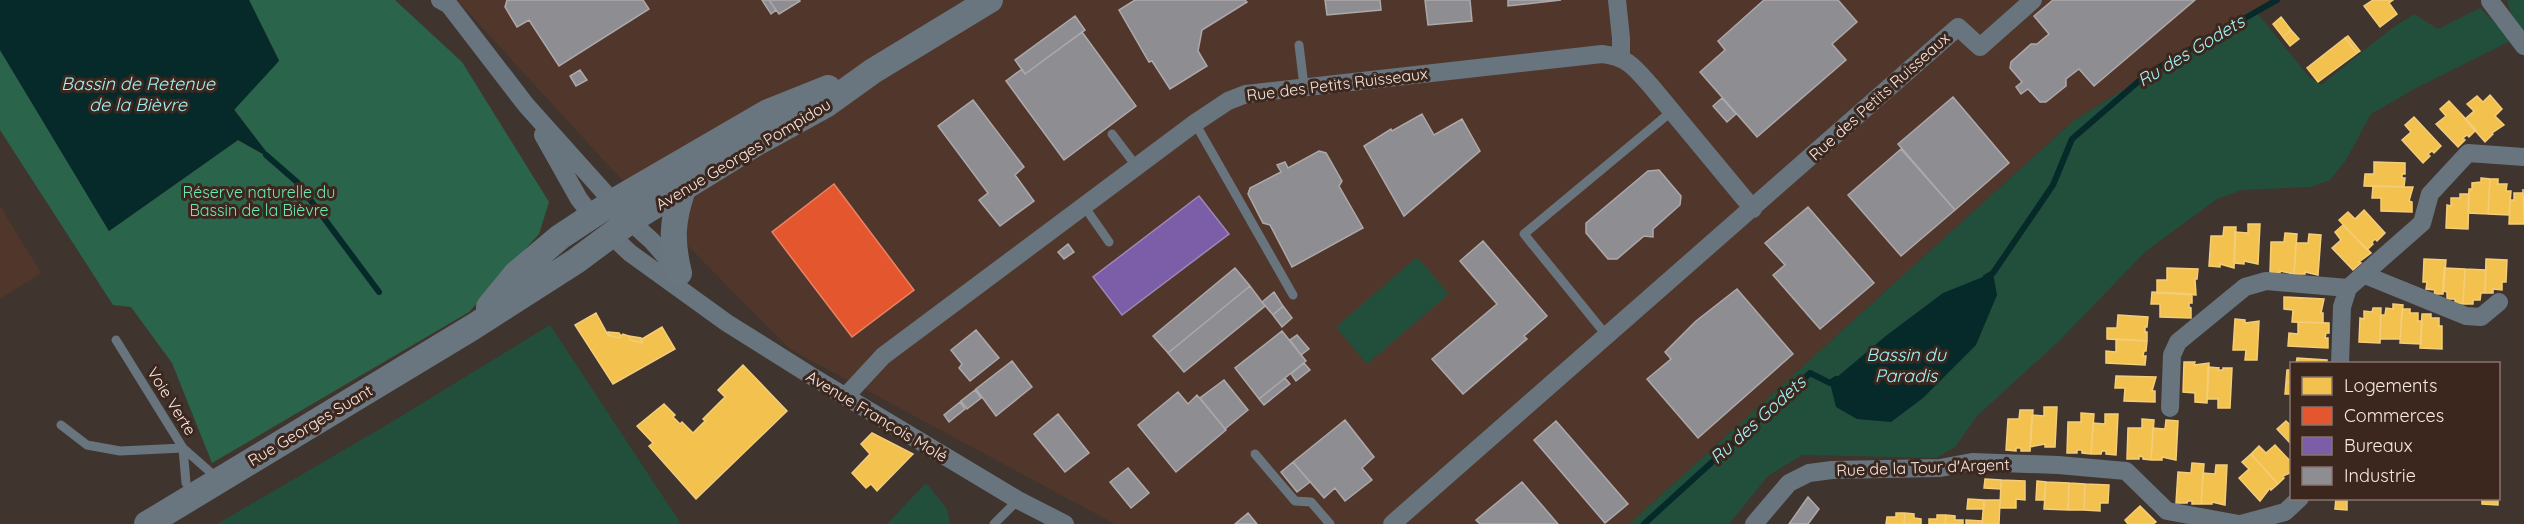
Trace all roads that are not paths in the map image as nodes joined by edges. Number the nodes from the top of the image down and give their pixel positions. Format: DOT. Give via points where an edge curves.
graph roads {
  1 [pos="1617,0"];
  2 [pos="2033,0"];
  3 [pos="988,1"];
  4 [pos="2490,1"];
  5 [pos="449,2"];
  6 [pos="1299,45"];
  7 [pos="2524,46"];
  8 [pos="1621,57"];
  9 [pos="873,70"];
  10 [pos="1304,86"];
  11 [pos="526,105"];
  12 [pos="1672,111"];
  13 [pos="1195,123"];
  14 [pos="1112,134"];
  15 [pos="2524,157"];
  16 [pos="1137,166"];
  17 [pos="683,189"];
  18 [pos="1084,206"];
  19 [pos="1753,208"];
  20 [pos="612,219"];
  21 [pos="1109,242"];
  22 [pos="679,273"];
  23 [pos="2365,275"];
  24 [pos="2348,288"];
  25 [pos="1293,295"];
  26 [pos="696,298"];
  27 [pos="2499,302"];
  28 [pos="1607,336"];
  29 [pos="116,340"];
  30 [pos="2340,362"];
  31 [pos="846,396"];
  32 [pos="2170,408"];
  33 [pos="61,425"];
  34 [pos="183,448"];
  35 [pos="1255,454"];
  36 [pos="218,480"];
  37 [pos="186,483"];
  38 [pos="1018,500"];
  39 [pos="2298,500"];
  40 [pos="147,524"];
  41 [pos="994,524"];
  42 [pos="1065,524"];
  43 [pos="1330,524"];
  44 [pos="1392,524"];
  45 [pos="1754,524"];
  46 [pos="2240,524"];
  1 -- 8 [label="street"];
  2 -- 19 [label="street, Rue des Petits Ruisseaux" via="1980,47 1958,27"];
  3 -- 9 [label="main road, Avenue Georges Pompidou"];
  4 -- 7 [label="street"];
  5 -- 11 [label="street"];
  6 -- 10 [label="lane"];
  8 -- 10 [label="street, Rue des Petits Ruisseaux" via="1602,54"];
  8 -- 12 [label="street"];
  9 -- 17 [label="main road, Avenue Georges Pompidou" via="827,105"];
  9 -- 20 [label="main road, Avenue Georges Pompidou" via="768,112"];
  10 -- 13 [label="street, Rue des Petits Ruisseaux" via="1246,94"];
  11 -- 20 [label="street"];
  11 -- 20 [label="street" via="579,199"];
  12 -- 19 [label="street"];
  12 -- 28 [label="lane" via="1524,234"];
  13 -- 16 [label="street, Rue des Petits Ruisseaux"];
  13 -- 25 [label="lane"];
  14 -- 16 [label="lane"];
  15 -- 23 [label="street" via="2468,153 2430,195 2422,223"];
  16 -- 18 [label="street, Rue des Petits Ruisseaux"];
  17 -- 20 [label="main road, Avenue Georges Pompidou"];
  17 -- 22 [label="main road" via="674,216"];
  18 -- 21 [label="lane"];
  18 -- 31 [label="street, Rue des Petits Ruisseaux" via="883,356"];
  19 -- 28 [label="street, Rue des Petits Ruisseaux"];
  20 -- 22 [label="street, Avenue François Molé" via="652,241"];
  20 -- 26 [label="street, Avenue François Molé" via="630,253"];
  20 -- 36 [label="main road, Rue Georges Suant" via="473,327"];
  22 -- 26 [label="street, Avenue François Molé"];
  23 -- 24 [label="street"];
  23 -- 27 [label="street" via="2466,316 2481,317"];
  24 -- 30 [label="street" via="2342,307"];
  24 -- 32 [label="street" via="2266,281 2245,287 2178,342 2172,355"];
  26 -- 31 [label="street, Avenue François Molé" via="727,322"];
  28 -- 44 [label="street, Rue des Petits Ruisseaux"];
  29 -- 34 [label="lane, Voie Verte"];
  31 -- 38 [label="street, Avenue François Molé"];
  33 -- 34 [label="lane" via="87,445 120,451"];
  34 -- 36 [label="lane"];
  34 -- 37 [label="lane, Voie Verte"];
  35 -- 43 [label="lane" via="1295,501 1311,501"];
  36 -- 40 [label="main road, Rue Georges Suant"];
  38 -- 41 [label="lane"];
  38 -- 42 [label="street, Avenue François Molé"];
  39 -- 46 [label="street, Rue de la Tour d'Argent" via="2285,512"];
  45 -- 46 [label="street, Rue de la Tour d'Argent" via="1789,483 1809,473 1940,468 1972,462 2126,471 2167,511"];
}
